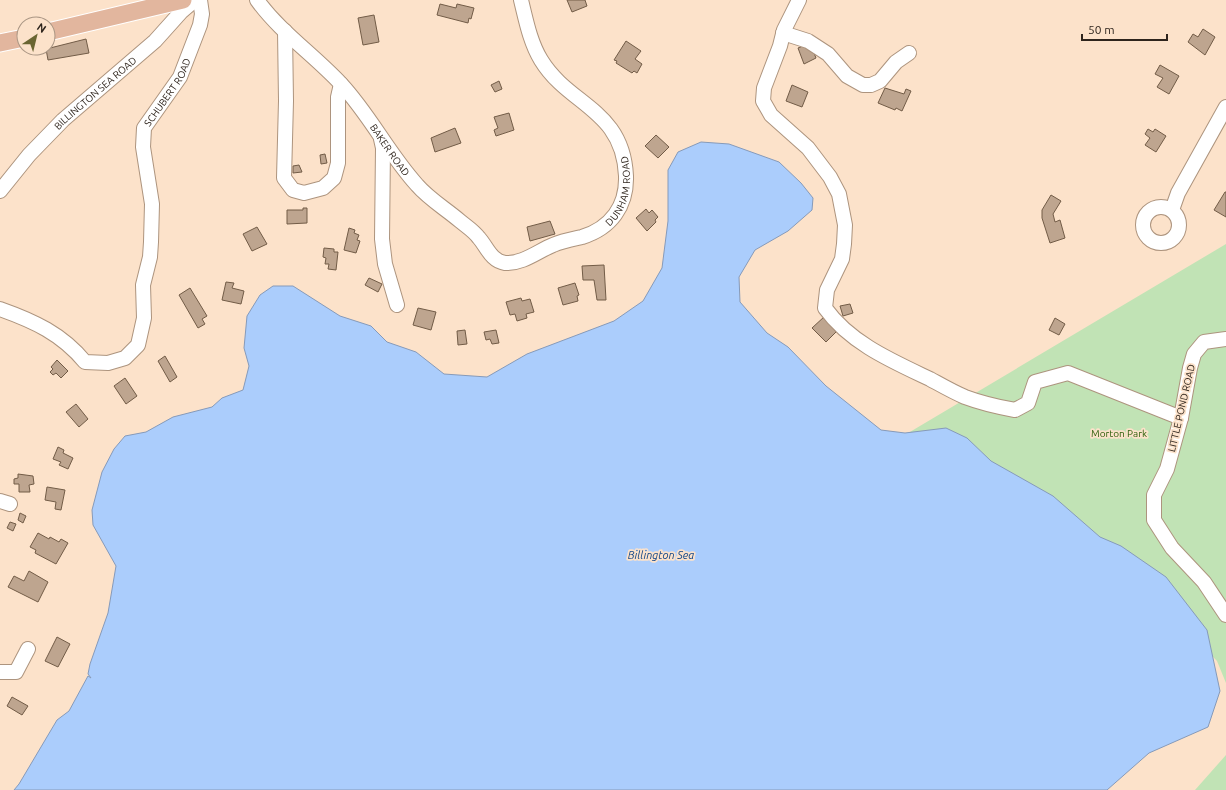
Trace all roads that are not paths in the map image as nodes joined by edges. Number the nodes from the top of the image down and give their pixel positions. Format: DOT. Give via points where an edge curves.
graph roads {
  1 [pos="183,0"];
  2 [pos="195,0"];
  3 [pos="200,0"];
  4 [pos="257,0"];
  5 [pos="521,0"];
  6 [pos="799,0"];
  7 [pos="56,30"];
  8 [pos="285,31"];
  9 [pos="783,33"];
  10 [pos="16,40"];
  11 [pos="0,43"];
  12 [pos="909,53"];
  13 [pos="341,84"];
  14 [pos="1226,107"];
  15 [pos="380,139"];
  16 [pos="0,191"];
  17 [pos="1172,210"];
  18 [pos="542,251"];
  19 [pos="397,305"];
  20 [pos="0,308"];
  21 [pos="1226,339"];
  22 [pos="1181,418"];
  23 [pos="1226,615"];
  24 [pos="28,649"];
  25 [pos="0,672"];
  1 -- 7 [label="main road"];
  2 -- 16 [label="street, BILLINGTON SEA ROAD" via="154,41 63,120 29,155"];
  3 -- 20 [label="street, SCHUBERT ROAD" via="200,25 180,77 144,128 143,147 152,204 150,257 143,285 144,318 138,345 125,358 108,363 85,362 73,347 50,330 28,318"];
  4 -- 8 [label="street, BAKER ROAD"];
  5 -- 18 [label="street, DUNHAM ROAD" via="533,43 541,60 556,79 608,124 623,157 626,175 623,202 609,223 594,233"];
  6 -- 9 [label="street"];
  8 -- 13 [label="street, BAKER ROAD"];
  8 -- 13 [label="street" via="284,178 293,190 304,193 323,188 334,178 338,163 338,97"];
  9 -- 12 [label="street" via="813,44 828,54 847,76 863,85 880,81 896,62"];
  9 -- 22 [label="street" via="764,88 763,101 771,115 808,148 830,177 839,194 845,225 844,244 842,259 827,290 825,308 835,322 861,343 892,361 965,397 991,405 1015,410 1028,403 1035,382 1068,373"];
  10 -- 11 [label="main road"];
  13 -- 15 [label="street, BAKER ROAD" via="370,119"];
  14 -- 17 [label="street" via="1178,193"];
  15 -- 18 [label="street, BAKER ROAD" via="418,187 473,232 494,258 504,263 520,261"];
  15 -- 19 [label="street" via="383,148 382,239 385,264"];
  21 -- 22 [label="street, LITTLE POND ROAD" via="1204,342 1194,354"];
  22 -- 23 [label="street, LITTLE POND ROAD" via="1167,469 1154,495 1154,520 1172,548 1204,582"];
  24 -- 25 [label="street" via="16,672"];
}
